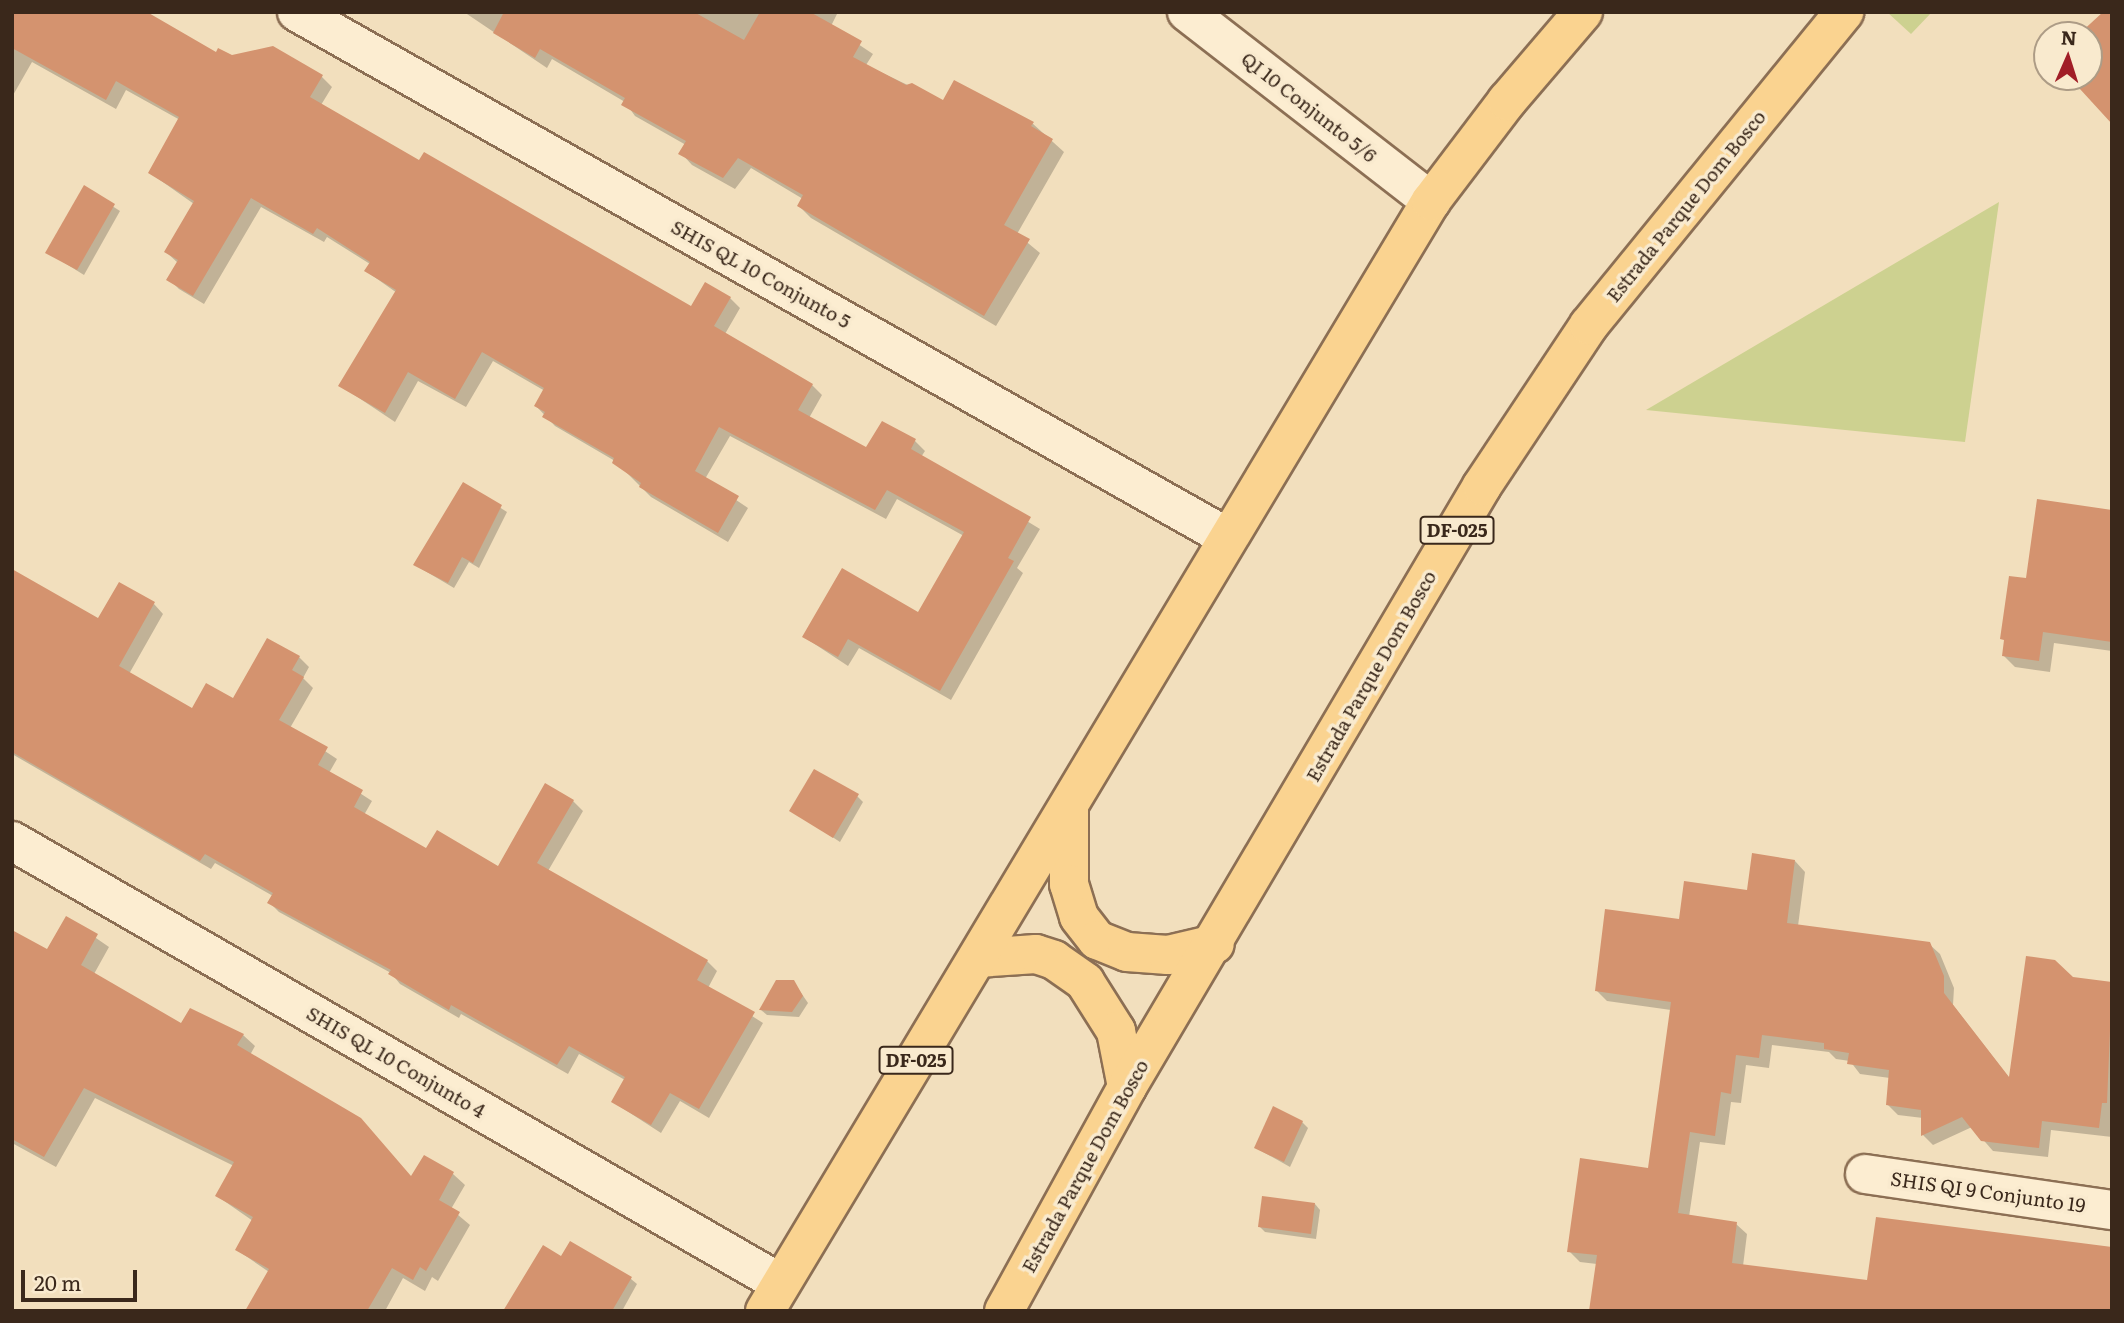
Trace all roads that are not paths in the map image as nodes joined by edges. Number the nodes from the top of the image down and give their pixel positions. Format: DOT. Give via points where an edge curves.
graph roads {
  1 [pos="297,12"];
  2 [pos="1187,12"];
  3 [pos="1583,12"];
  4 [pos="1844,12"];
  5 [pos="1431,201"];
  6 [pos="1225,537"];
  7 [pos="1069,809"];
  8 [pos="12,841"];
  9 [pos="1215,944"];
  10 [pos="978,958"];
  11 [pos="1127,1087"];
  12 [pos="1865,1174"];
  13 [pos="2112,1210"];
  14 [pos="772,1297"];
  15 [pos="1004,1311"];
  1 -- 6 [label="street, SHIS QL 10 Conjunto 5"];
  2 -- 5 [label="street, QI 10 Conjunto 5/6"];
  3 -- 5 [label="main road, DF-025"];
  4 -- 9 [label="main road, Estrada Parque Dom Bosco / DF-025" via="1589,325 1482,486"];
  5 -- 6 [label="main road, DF-025"];
  6 -- 7 [label="main road, DF-025"];
  7 -- 9 [label="main road" via="1069,884 1079,917 1097,940 1127,952 1168,955"];
  7 -- 10 [label="main road, DF-025"];
  8 -- 14 [label="street, SHIS QL 10 Conjunto 4"];
  9 -- 11 [label="main road, Estrada Parque Dom Bosco / DF-025"];
  10 -- 11 [label="main road" via="1037,954 1085,982 1116,1031"];
  10 -- 14 [label="main road, DF-025"];
  11 -- 15 [label="main road, Estrada Parque Dom Bosco / DF-025"];
  12 -- 13 [label="street, SHIS QI 9 Conjunto 19"];
}
